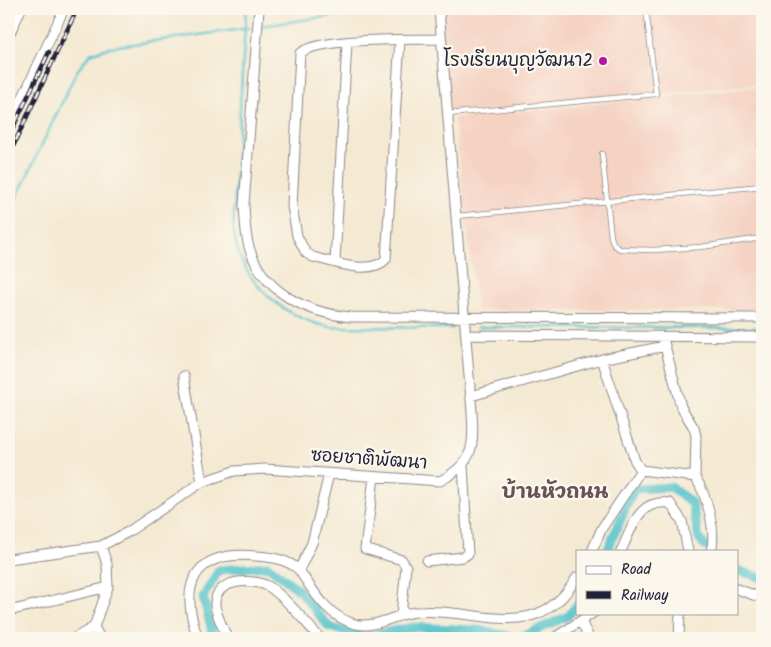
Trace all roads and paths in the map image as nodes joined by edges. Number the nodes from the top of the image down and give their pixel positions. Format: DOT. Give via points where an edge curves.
graph roads {
  1 [pos="21,9"];
  2 [pos="64,9"];
  3 [pos="259,9"];
  4 [pos="439,9"];
  5 [pos="646,9"];
  6 [pos="9,35"];
  7 [pos="441,39"];
  8 [pos="400,40"];
  9 [pos="347,43"];
  10 [pos="448,114"];
  11 [pos="9,127"];
  12 [pos="762,140"];
  13 [pos="602,154"];
  14 [pos="762,170"];
  15 [pos="762,186"];
  16 [pos="607,202"];
  17 [pos="457,216"];
  18 [pos="762,238"];
  19 [pos="335,262"];
  20 [pos="465,316"];
  21 [pos="762,318"];
  22 [pos="467,335"];
  23 [pos="762,337"];
  24 [pos="664,342"];
  25 [pos="602,359"];
  26 [pos="184,376"];
  27 [pos="471,396"];
  28 [pos="464,465"];
  29 [pos="640,470"];
  30 [pos="329,474"];
  31 [pos="374,477"];
  32 [pos="695,477"];
  33 [pos="202,482"];
  34 [pos="102,546"];
  35 [pos="592,550"];
  36 [pos="621,550"];
  37 [pos="688,550"];
  38 [pos="711,550"];
  39 [pos="9,558"];
  40 [pos="427,561"];
  41 [pos="299,570"];
  42 [pos="576,579"];
  43 [pos="108,587"];
  44 [pos="738,589"];
  45 [pos="762,598"];
  46 [pos="9,611"];
  47 [pos="592,614"];
  48 [pos="680,614"];
  49 [pos="401,615"];
  50 [pos="581,621"];
  51 [pos="94,627"];
  52 [pos="75,638"];
  53 [pos="100,638"];
  54 [pos="198,638"];
  55 [pos="227,638"];
  56 [pos="320,638"];
  57 [pos="554,638"];
  58 [pos="589,638"];
  59 [pos="679,638"];
  1 -- 6 [label="street"];
  2 -- 11 [label="street"];
  3 -- 20 [label="street" via="244,205 249,249 266,281 301,306 332,315"];
  4 -- 7 [label="street"];
  5 -- 10 [label="lane" via="656,94"];
  7 -- 8 [label="street"];
  7 -- 10 [label="street"];
  8 -- 9 [label="street"];
  8 -- 19 [label="street" via="386,259 377,266 367,267"];
  9 -- 19 [label="street"];
  9 -- 19 [label="street" via="303,51 298,62 292,206 294,230 306,253"];
  10 -- 17 [label="street"];
  12 -- 14 [label="lane"];
  13 -- 16 [label="lane"];
  15 -- 16 [label="lane"];
  16 -- 17 [label="lane"];
  16 -- 18 [label="lane" via="611,237 620,249 701,247"];
  17 -- 20 [label="street"];
  20 -- 21 [label="street"];
  20 -- 22 [label="street"];
  22 -- 24 [label="street"];
  22 -- 27 [label="street"];
  23 -- 24 [label="street"];
  24 -- 25 [label="street"];
  24 -- 32 [label="street" via="681,407 696,436"];
  25 -- 27 [label="street"];
  25 -- 29 [label="street"];
  26 -- 33 [label="street"];
  27 -- 28 [label="street" via="474,443"];
  28 -- 31 [label="street, ซอยชาติพัฒนา" via="440,481"];
  28 -- 40 [label="street" via="468,554"];
  29 -- 32 [label="street"];
  29 -- 35 [label="street" via="602,528"];
  30 -- 31 [label="street, ซอยชาติพัฒนา"];
  30 -- 33 [label="street, ซอยชาติพัฒนา" via="265,469 234,471"];
  30 -- 41 [label="street" via="312,543"];
  31 -- 49 [label="street" via="365,549 402,560 406,567"];
  32 -- 38 [label="street" via="702,488 710,516"];
  33 -- 34 [label="street, ซอยชาติพัฒนา"];
  34 -- 39 [label="street, ซอยชาติพัฒนา"];
  34 -- 43 [label="street"];
  36 -- 37 [label="street" via="646,506 670,502 682,520"];
  41 -- 49 [label="street" via="334,615 356,625"];
  41 -- 54 [label="street" via="293,564 272,558 246,555 216,558 199,571 190,590 189,609"];
  42 -- 49 [label="street" via="564,598 547,610 521,620 414,612"];
  43 -- 46 [label="street"];
  43 -- 51 [label="street"];
  44 -- 45 [label="street"];
  47 -- 50 [label="street"];
  48 -- 59 [label="street"];
  50 -- 57 [label="street"];
  50 -- 58 [label="street"];
  51 -- 52 [label="street"];
  51 -- 53 [label="street"];
  55 -- 56 [label="street" via="216,605 218,594 229,584 252,581 270,588"];
}
